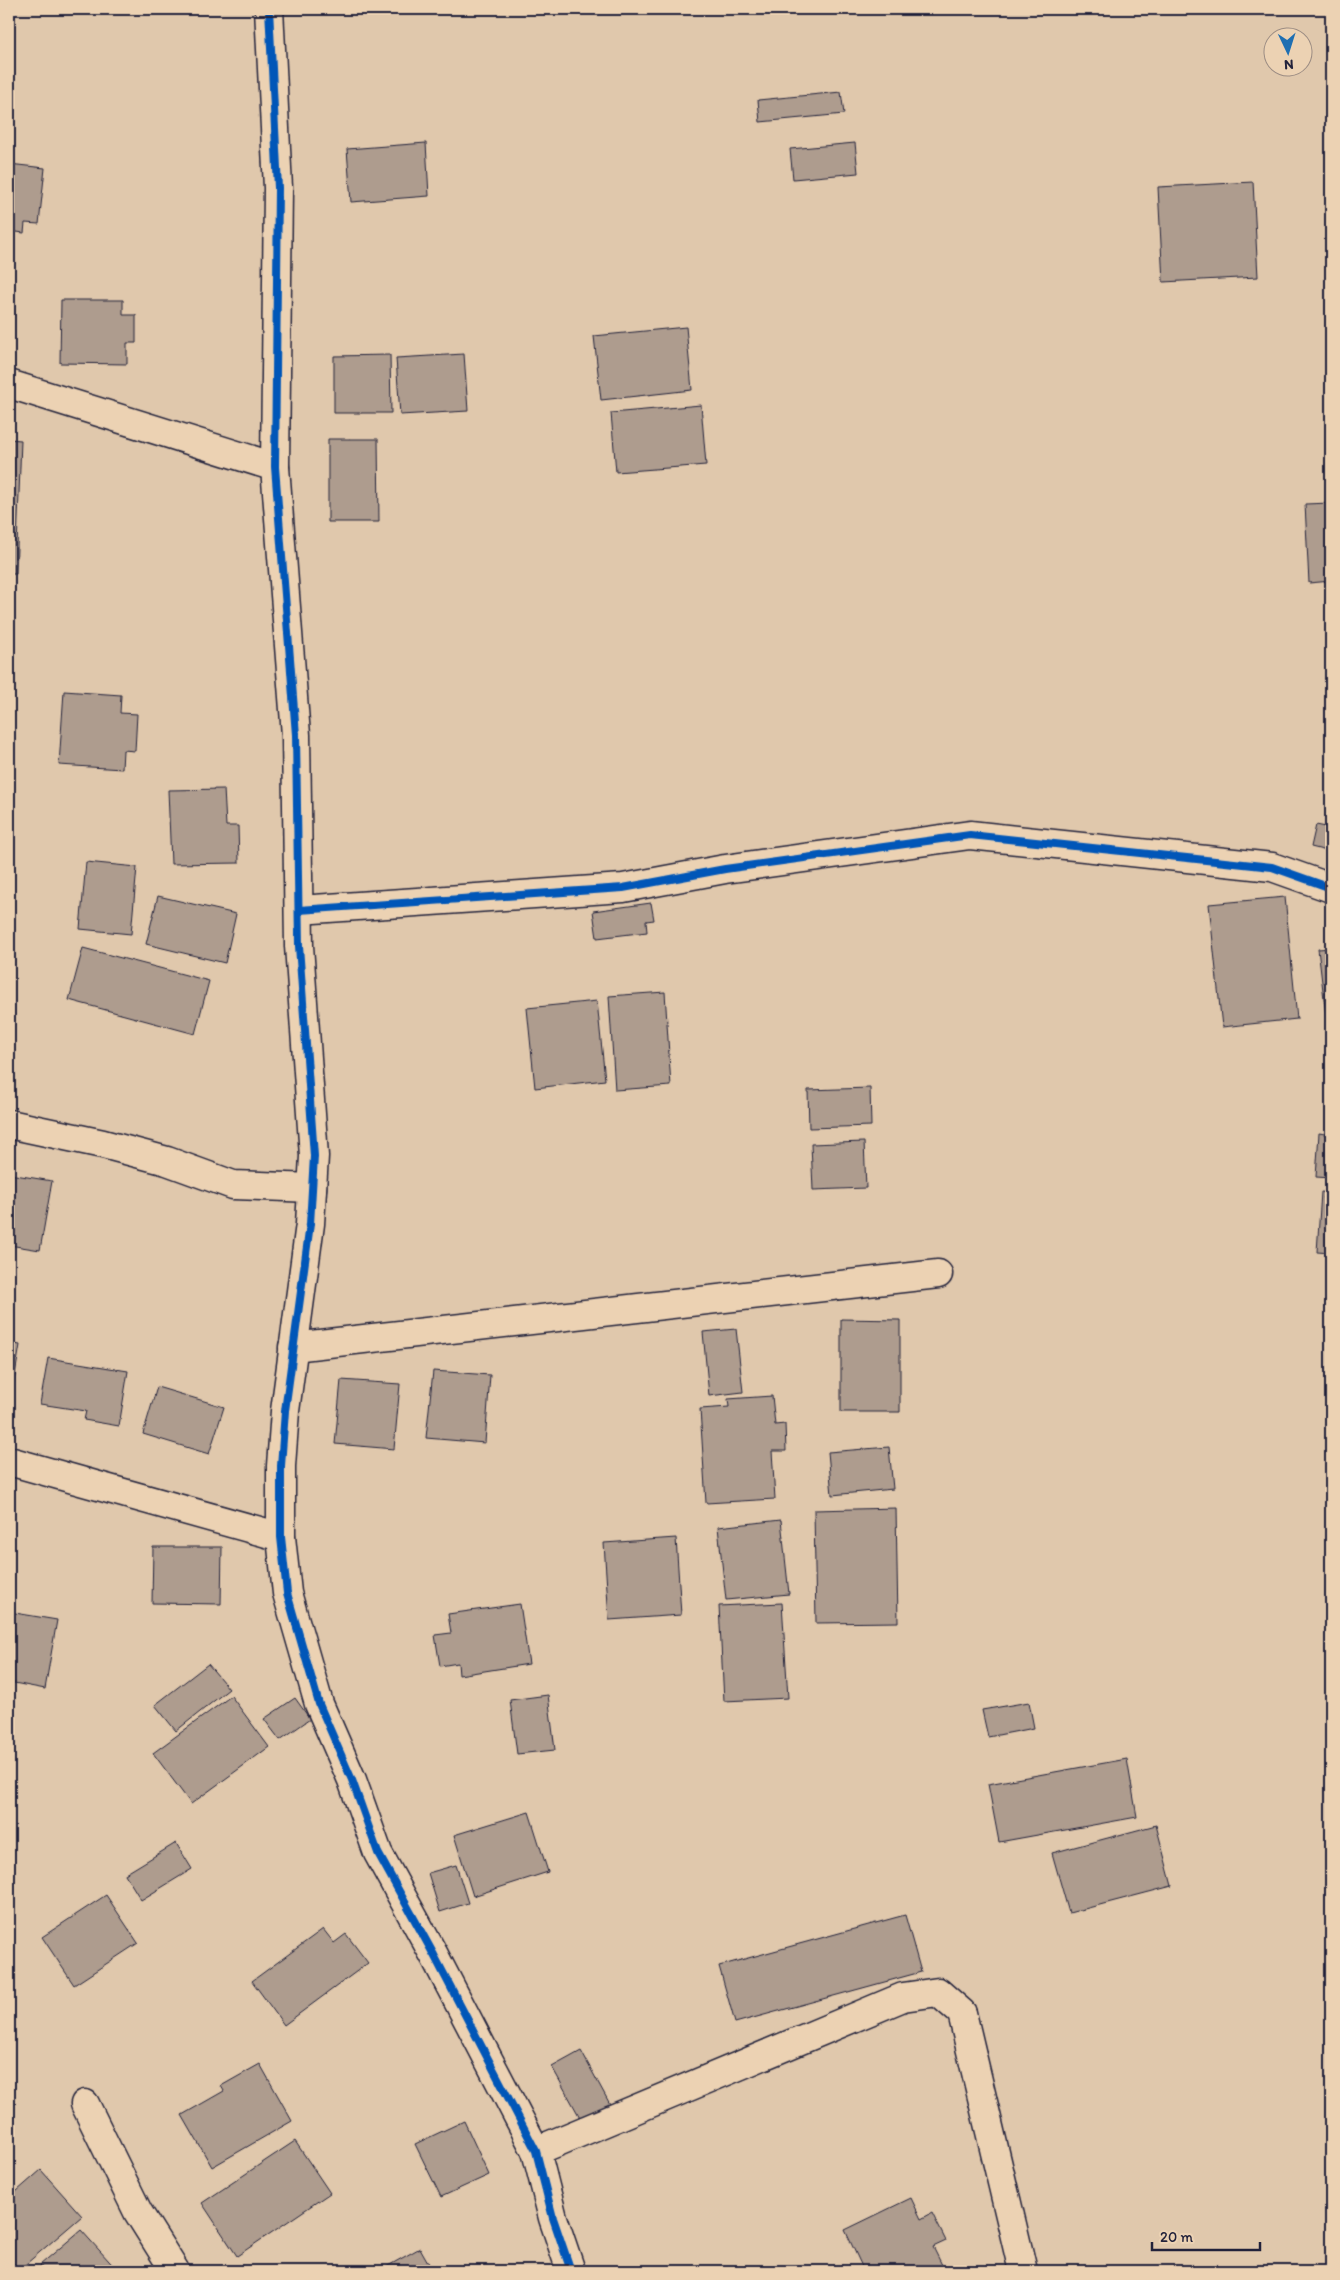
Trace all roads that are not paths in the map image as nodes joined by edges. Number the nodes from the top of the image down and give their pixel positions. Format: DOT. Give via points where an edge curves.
graph roads {
  1 [pos="269,9"];
  2 [pos="9,384"];
  3 [pos="275,467"];
  4 [pos="1331,888"];
  5 [pos="299,910"];
  6 [pos="9,1124"];
  7 [pos="312,1188"];
  8 [pos="938,1274"];
  9 [pos="293,1347"];
  10 [pos="9,1461"];
  11 [pos="281,1537"];
  12 [pos="85,2104"];
  13 [pos="536,2151"];
  14 [pos="175,2271"];
  15 [pos="571,2271"];
  16 [pos="1023,2271"];
  1 -- 3 [label="street" via="278,188"];
  2 -- 3 [label="street"];
  3 -- 5 [label="street" via="296,735"];
  4 -- 5 [label="street" via="1272,867 970,835 725,869 623,888"];
  5 -- 7 [label="street" via="314,1156"];
  6 -- 7 [label="street" via="140,1154 233,1186"];
  7 -- 9 [label="street"];
  8 -- 9 [label="street"];
  9 -- 11 [label="street" via="284,1420"];
  10 -- 11 [label="street"];
  11 -- 13 [label="street" via="287,1593 319,1704 352,1780 378,1853"];
  12 -- 14 [label="street" via="138,2212"];
  13 -- 15 [label="street"];
  13 -- 16 [label="street" via="903,1997 938,1992 962,2014"];
}
